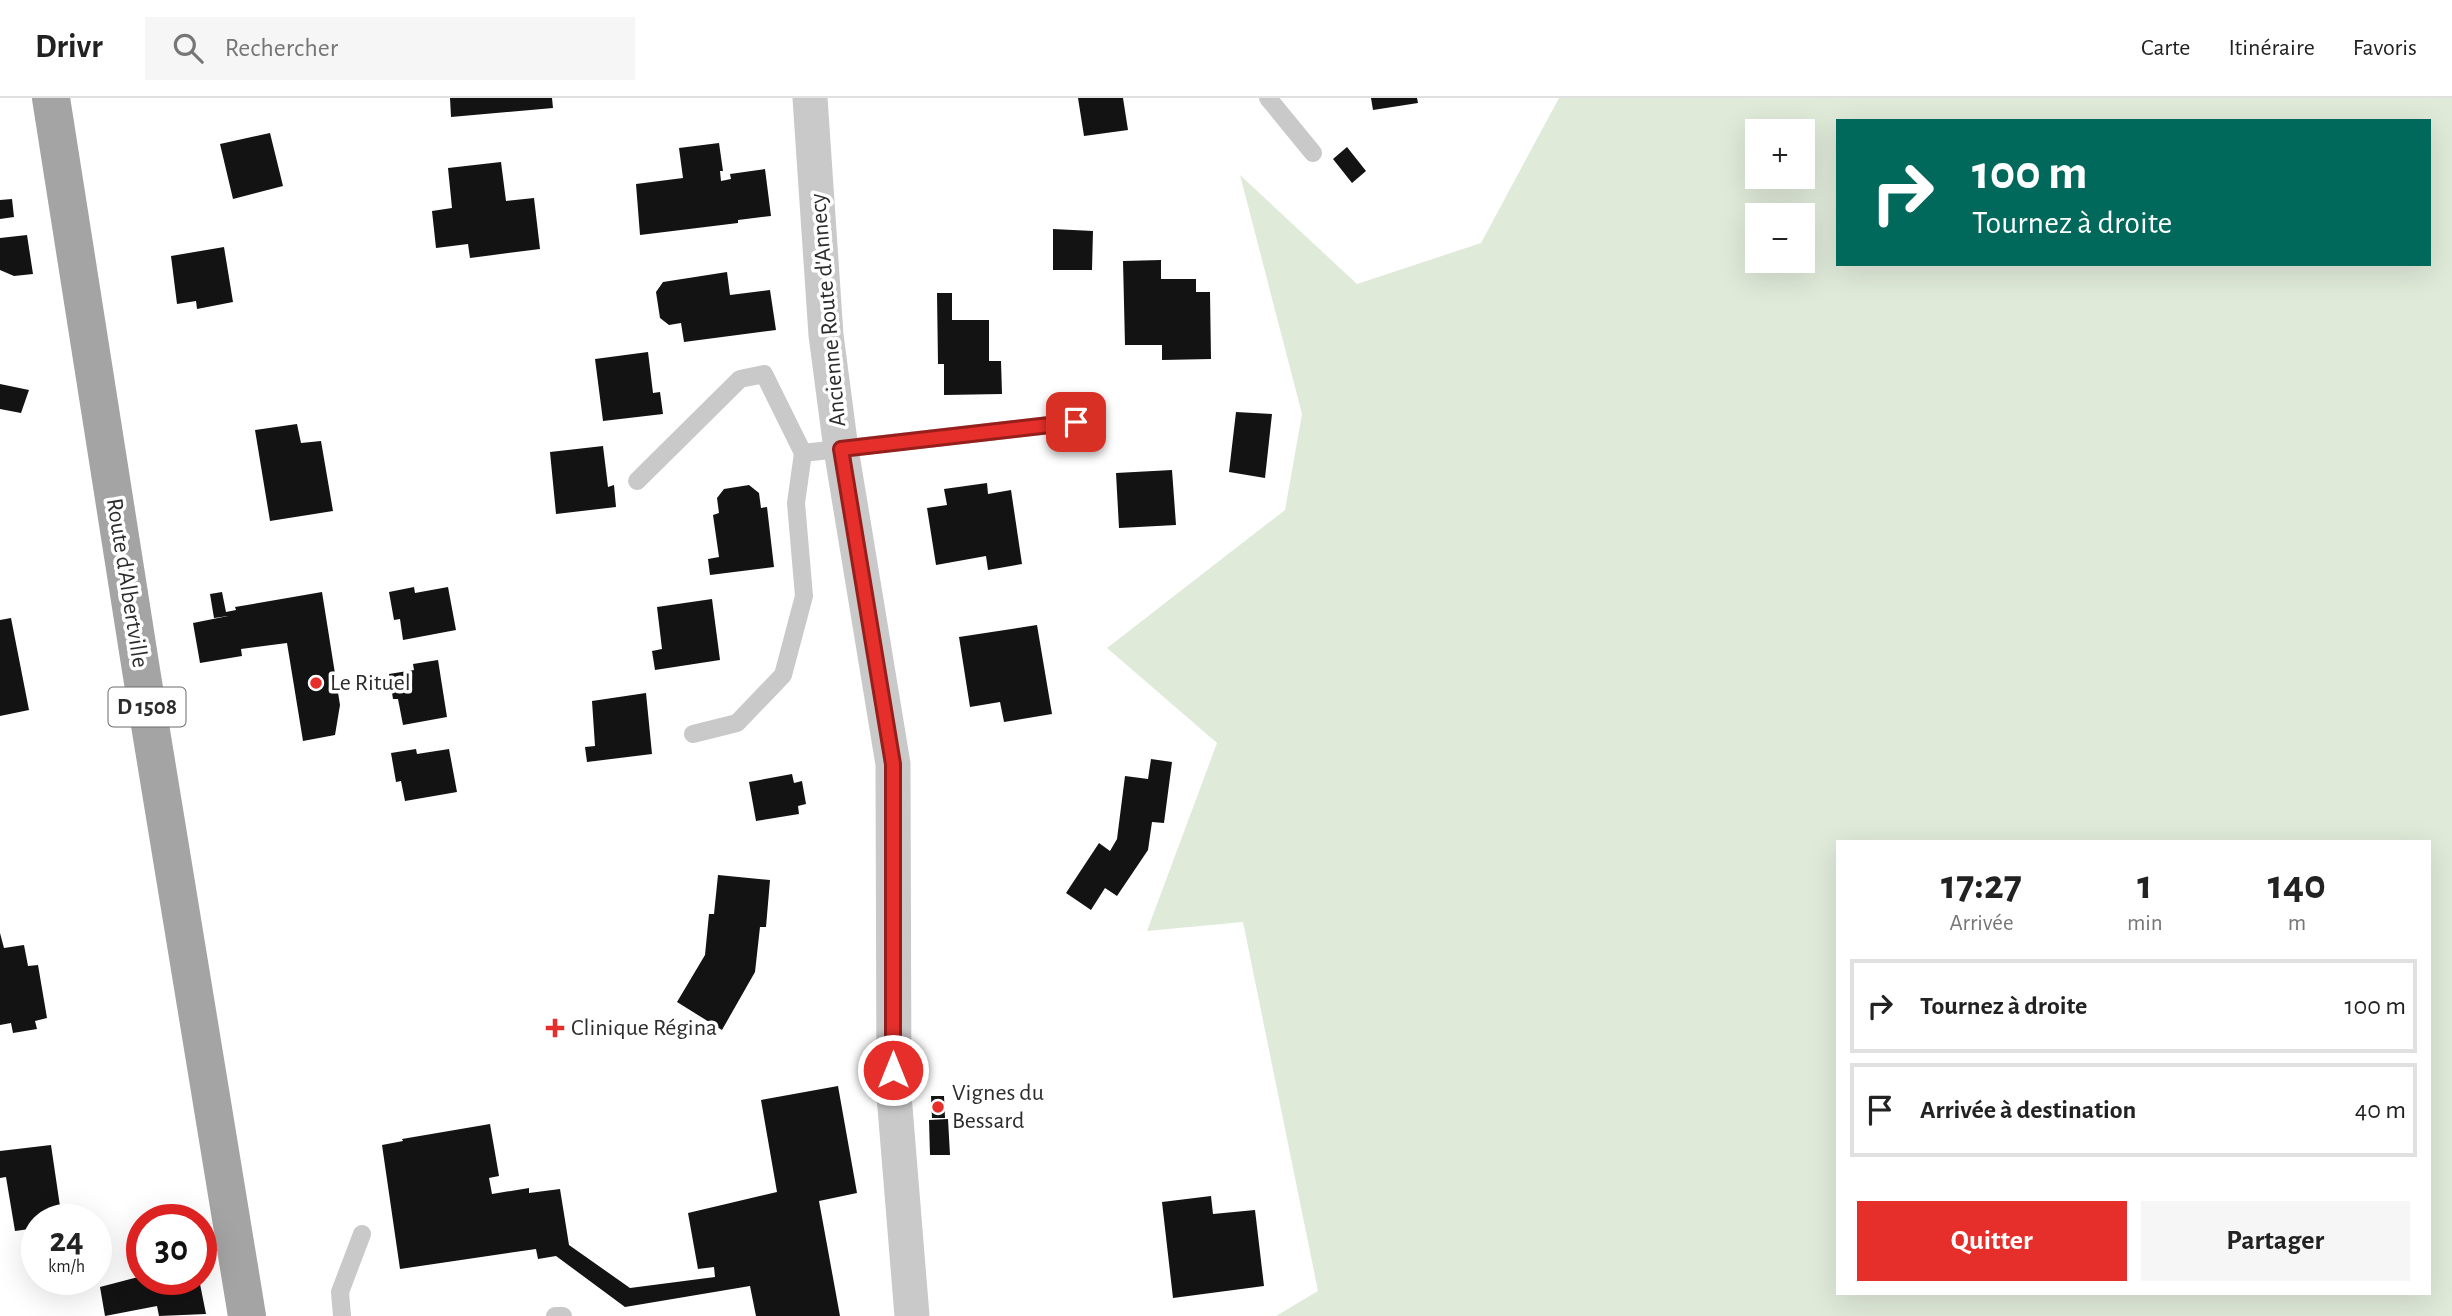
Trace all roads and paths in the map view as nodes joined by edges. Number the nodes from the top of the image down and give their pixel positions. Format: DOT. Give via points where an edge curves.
graph roads {
  1 [pos="51,98"];
  2 [pos="810,98"];
  3 [pos="1268,98"];
  4 [pos="1313,153"];
  5 [pos="1076,422"];
  6 [pos="841,449"];
  7 [pos="803,453"];
  8 [pos="637,481"];
  9 [pos="693,734"];
  10 [pos="362,1234"];
  11 [pos="247,1316"];
  12 [pos="342,1316"];
  13 [pos="555,1316"];
  14 [pos="563,1316"];
  15 [pos="912,1316"];
  1 -- 11 [label="main road, Route d'Albertville / D 1508"];
  2 -- 6 [label="street, Ancienne Route d'Annecy" via="826,335"];
  3 -- 4 [label="lane"];
  5 -- 6 [label="lane"];
  6 -- 7 [label="lane"];
  6 -- 15 [label="street, Ancienne Route d'Annecy" via="893,764 894,1095"];
  7 -- 8 [label="lane" via="764,374 740,379"];
  7 -- 9 [label="lane" via="796,503 804,596 783,675 737,723"];
  10 -- 12 [label="lane" via="340,1292"];
  13 -- 14 [label="lane"];
}
